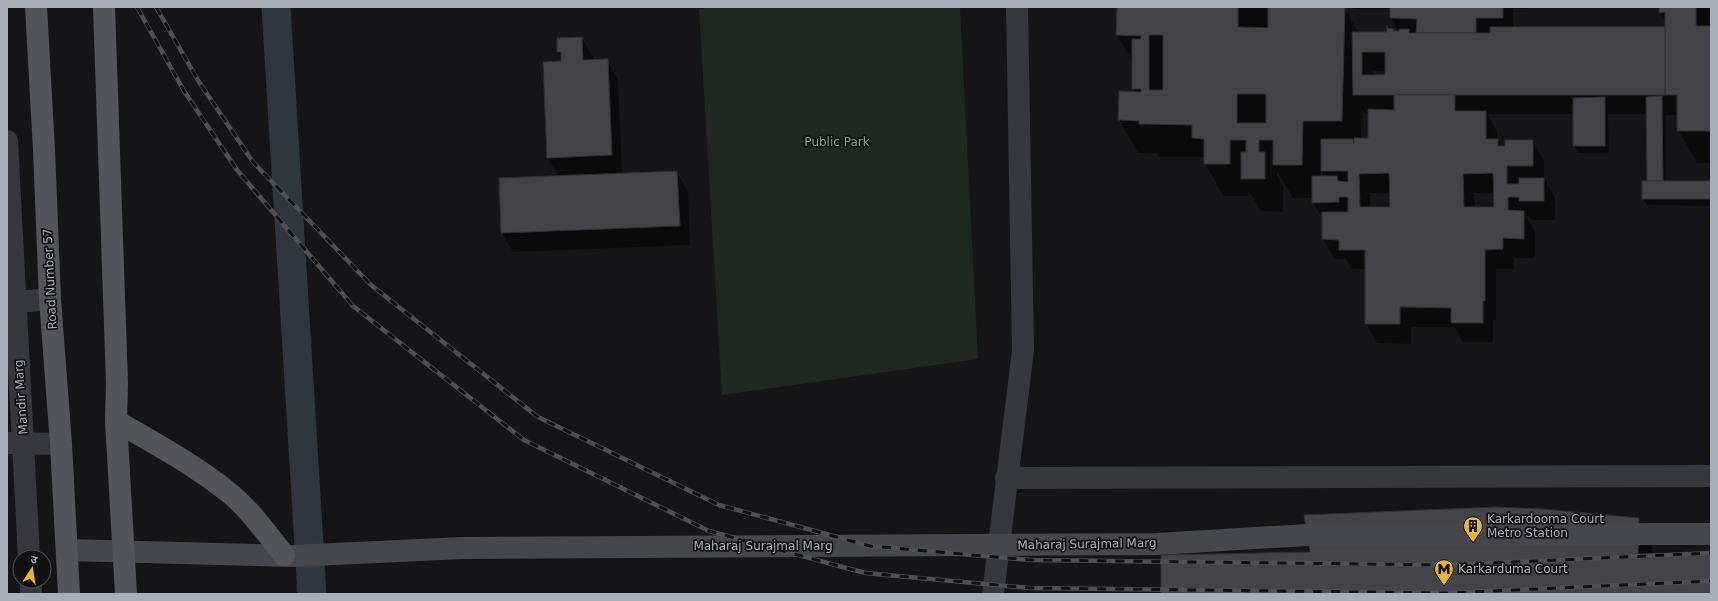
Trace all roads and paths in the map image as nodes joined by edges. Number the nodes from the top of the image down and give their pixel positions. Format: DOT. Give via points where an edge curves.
graph roads {
  1 [pos="36,7"];
  2 [pos="104,7"];
  3 [pos="1017,7"];
  4 [pos="7,141"];
  5 [pos="50,299"];
  6 [pos="11,303"];
  7 [pos="116,421"];
  8 [pos="15,443"];
  9 [pos="61,444"];
  10 [pos="1711,476"];
  11 [pos="1006,478"];
  12 [pos="1711,534"];
  13 [pos="998,545"];
  14 [pos="29,549"];
  15 [pos="66,550"];
  16 [pos="124,550"];
  17 [pos="288,556"];
  18 [pos="69,594"];
  19 [pos="126,594"];
  20 [pos="993,594"];
  1 -- 5 [label="main road, Road Number 57"];
  2 -- 7 [label="main road" via="117,383"];
  3 -- 11 [label="street" via="1023,350"];
  4 -- 6 [label="street, Mandir Marg"];
  5 -- 6 [label="street"];
  5 -- 9 [label="main road, Road Number 57"];
  6 -- 8 [label="street, Mandir Marg"];
  7 -- 16 [label="main road"];
  7 -- 17 [label="main road" via="187,462 228,491 252,514"];
  8 -- 9 [label="street"];
  8 -- 14 [label="street, Mandir Marg"];
  9 -- 15 [label="main road, Road Number 57"];
  10 -- 11 [label="street"];
  11 -- 13 [label="street"];
  12 -- 13 [label="main road, Maharaj Surajmal Marg" via="1307,535 1157,544"];
  13 -- 17 [label="main road, Maharaj Surajmal Marg" via="462,548"];
  13 -- 20 [label="street"];
  15 -- 16 [label="main road, Maharaj Surajmal Marg"];
  15 -- 18 [label="main road, Road Number 57"];
  16 -- 17 [label="main road, Maharaj Surajmal Marg"];
  16 -- 19 [label="main road"];
}
